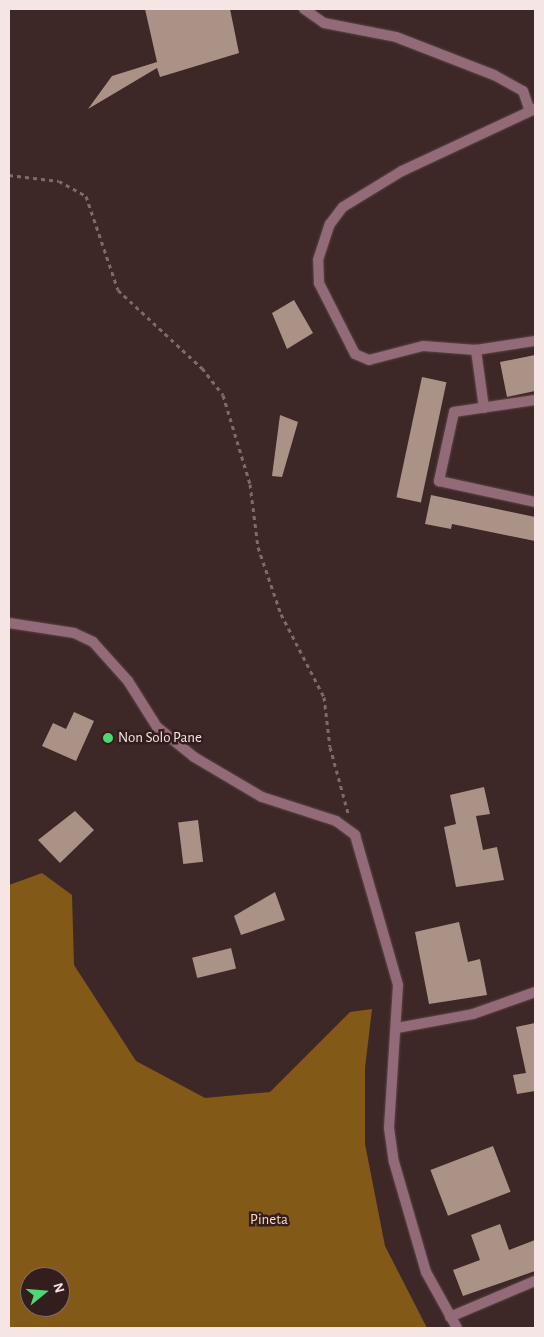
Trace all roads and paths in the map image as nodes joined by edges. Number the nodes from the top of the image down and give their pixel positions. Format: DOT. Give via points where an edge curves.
graph roads {
  1 [pos="304,9"];
  2 [pos="533,110"];
  3 [pos="9,175"];
  4 [pos="535,341"];
  5 [pos="476,350"];
  6 [pos="535,400"];
  7 [pos="484,408"];
  8 [pos="535,502"];
  9 [pos="9,623"];
  10 [pos="355,834"];
  11 [pos="535,992"];
  12 [pos="397,1028"];
  13 [pos="535,1281"];
  14 [pos="450,1317"];
  15 [pos="457,1328"];
  1 -- 2 [label="street" via="324,23 396,37 494,75 522,90"];
  2 -- 5 [label="street" via="402,171 343,207 330,224 318,260 324,296 348,344 362,358 423,346"];
  3 -- 10 [label="path" via="59,181 86,196 118,290 202,368 223,395 250,484 258,547 281,614 324,697 336,772"];
  4 -- 5 [label="street"];
  5 -- 7 [label="street"];
  6 -- 7 [label="street"];
  7 -- 8 [label="street" via="454,412 439,481"];
  9 -- 10 [label="street" via="74,633 93,642 128,681 157,727 194,757 262,797 336,821"];
  10 -- 12 [label="street" via="394,962"];
  11 -- 12 [label="street" via="473,1014"];
  12 -- 14 [label="street" via="389,1128 394,1162 426,1272"];
  13 -- 14 [label="street"];
  14 -- 15 [label="street"];
}
